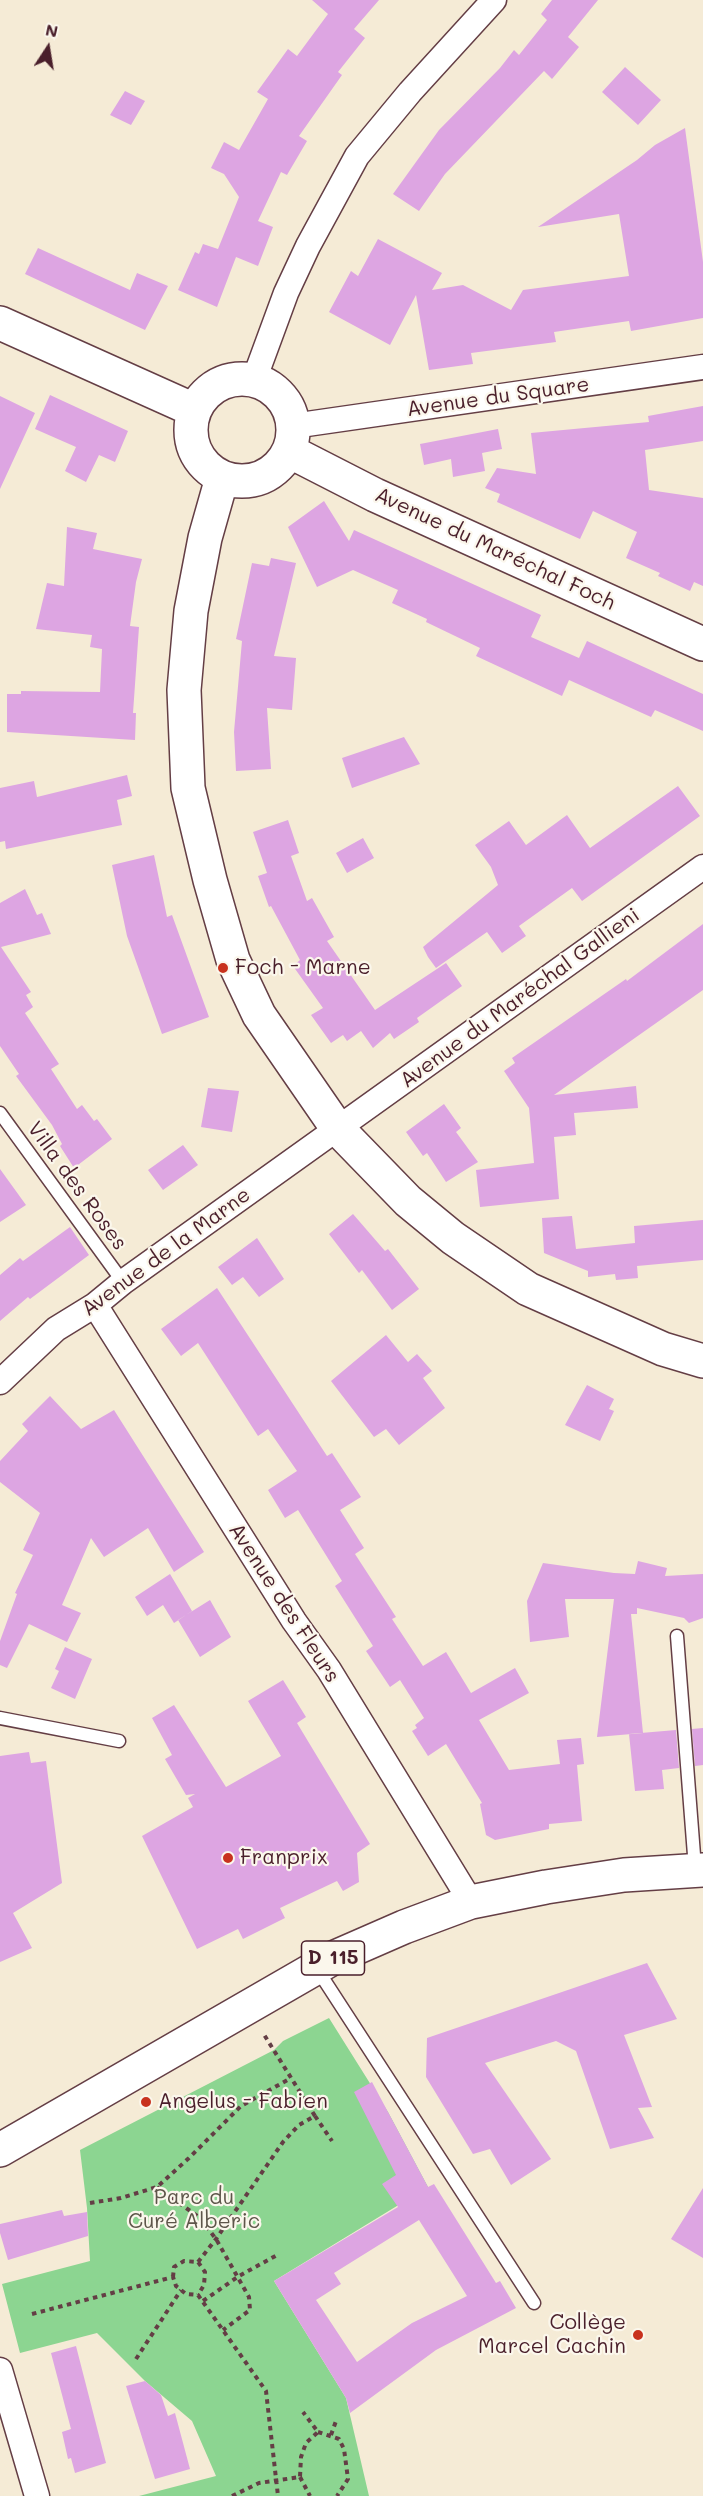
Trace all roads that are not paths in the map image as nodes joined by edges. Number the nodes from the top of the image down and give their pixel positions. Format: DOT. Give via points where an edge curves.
graph roads {
  1 [pos="494,0"];
  2 [pos="0,323"];
  3 [pos="703,367"];
  4 [pos="254,380"];
  5 [pos="194,410"];
  6 [pos="291,439"];
  7 [pos="222,478"];
  8 [pos="703,644"];
  9 [pos="703,867"];
  10 [pos="0,1113"];
  11 [pos="337,1128"];
  12 [pos="123,1282"];
  13 [pos="95,1305"];
  14 [pos="703,1361"];
  15 [pos="0,1382"];
  16 [pos="677,1636"];
  17 [pos="0,1718"];
  18 [pos="119,1741"];
  19 [pos="699,1870"];
  20 [pos="471,1902"];
  21 [pos="316,1968"];
  22 [pos="0,2150"];
  23 [pos="534,2303"];
  24 [pos="0,2370"];
  25 [pos="37,2496"];
  1 -- 4 [label="street" via="357,156 294,274"];
  2 -- 5 [label="street"];
  3 -- 6 [label="street, Avenue du Square"];
  4 -- 5 [label="street" via="239,378 214,386"];
  4 -- 6 [label="street" via="279,394 291,414"];
  5 -- 7 [label="street" via="193,447 209,469"];
  6 -- 7 [label="street" via="275,469 256,480"];
  6 -- 8 [label="street, Avenue du Maréchal Foch" via="375,495"];
  7 -- 11 [label="street" via="191,611 184,690 188,788 233,960 259,1015"];
  9 -- 11 [label="street, Avenue du Maréchal Gallieni"];
  10 -- 12 [label="lane, Villa des Roses"];
  11 -- 12 [label="street, Avenue de la Marne"];
  11 -- 14 [label="street" via="408,1201 453,1238 528,1289 663,1349"];
  12 -- 13 [label="street, Avenue de la Marne"];
  13 -- 15 [label="street, Avenue de la Marne" via="56,1329"];
  13 -- 20 [label="street, Avenue des Fleurs" via="294,1621 329,1670"];
  16 -- 19 [label="lane"];
  17 -- 18 [label="lane"];
  19 -- 20 [label="street, D 115" via="624,1875"];
  20 -- 21 [label="street, D 115" via="404,1927"];
  21 -- 22 [label="street, D 115"];
  21 -- 23 [label="lane"];
  24 -- 25 [label="street"];
}
